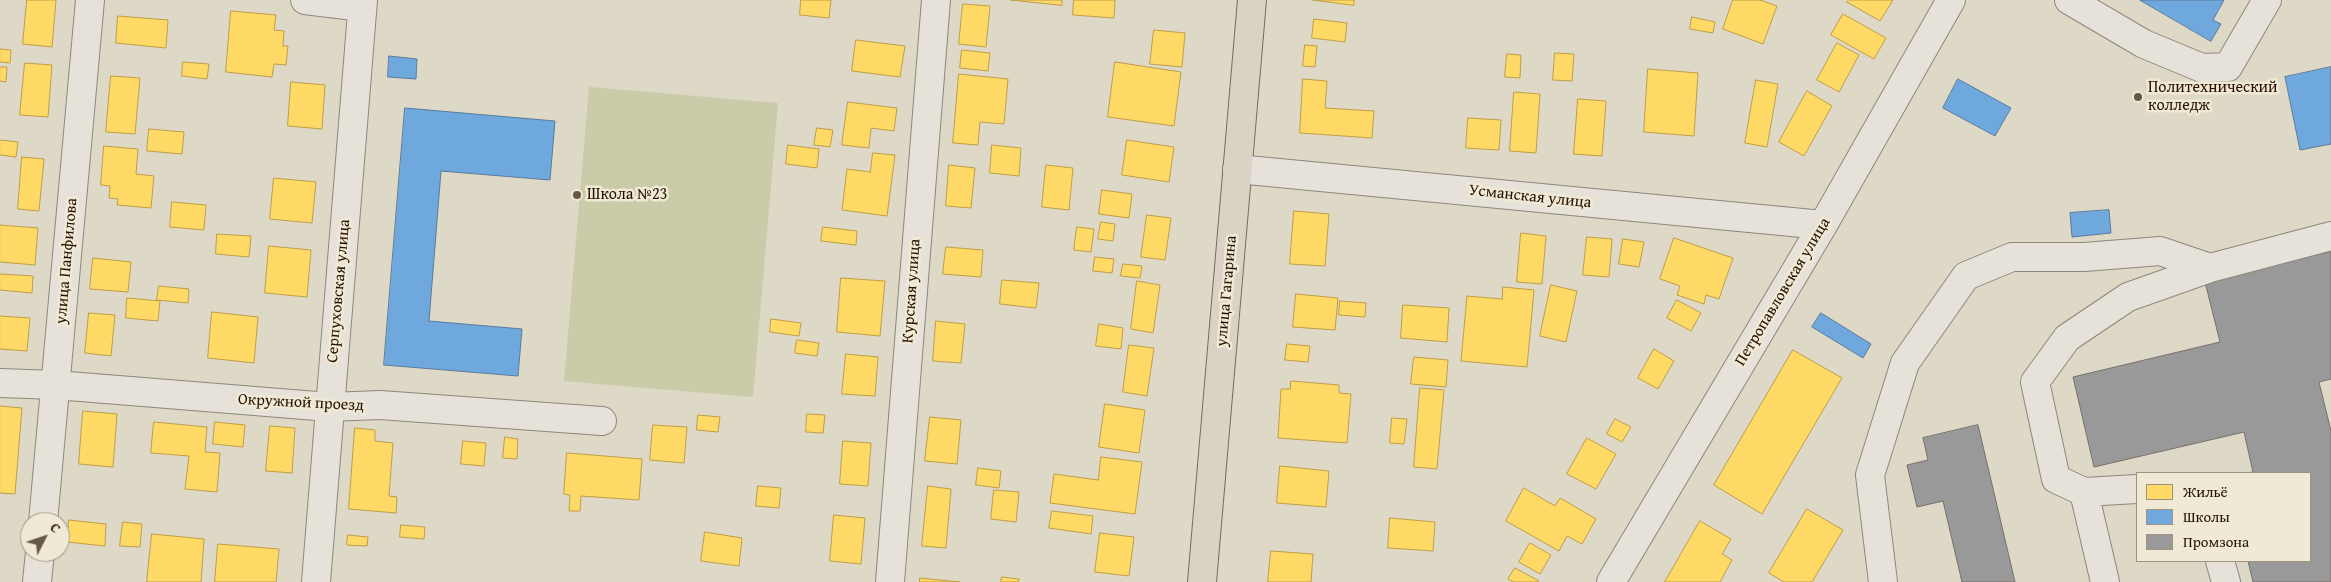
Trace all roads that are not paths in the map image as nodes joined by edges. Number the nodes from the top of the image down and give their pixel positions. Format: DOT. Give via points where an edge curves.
graph roads {
  1 [pos="90,0"];
  2 [pos="305,0"];
  3 [pos="936,0"];
  4 [pos="1252,0"];
  5 [pos="1951,0"];
  6 [pos="2069,0"];
  7 [pos="2267,0"];
  8 [pos="363,4"];
  9 [pos="1237,169"];
  10 [pos="1823,225"];
  11 [pos="2331,236"];
  12 [pos="2210,268"];
  13 [pos="0,382"];
  14 [pos="56,385"];
  15 [pos="329,407"];
  16 [pos="602,421"];
  17 [pos="2136,489"];
  18 [pos="2084,492"];
  19 [pos="44,512"];
  20 [pos="39,562"];
  21 [pos="2220,562"];
  22 [pos="37,582"];
  23 [pos="316,582"];
  24 [pos="890,582"];
  25 [pos="1202,582"];
  26 [pos="1610,582"];
  27 [pos="1883,582"];
  28 [pos="2105,582"];
  29 [pos="2226,582"];
  1 -- 14 [label="street, улица Панфилова"];
  2 -- 8 [label="street"];
  3 -- 24 [label="street, Курская улица"];
  4 -- 9 [label="main road, улица Гагарина"];
  5 -- 10 [label="street, Петропавловская улица"];
  6 -- 7 [label="street" via="2144,44 2202,68 2228,67"];
  8 -- 15 [label="street, Серпуховская улица"];
  9 -- 10 [label="street, Усманская улица"];
  9 -- 25 [label="main road, улица Гагарина"];
  10 -- 26 [label="street, Петропавловская улица"];
  11 -- 12 [label="street"];
  12 -- 18 [label="street" via="2128,297 2067,338 2035,382 2056,479"];
  12 -- 27 [label="street" via="2160,251 2084,258 2012,257 1966,276 1905,363 1870,475"];
  13 -- 14 [label="street, Окружной проезд"];
  14 -- 15 [label="street, Окружной проезд"];
  14 -- 19 [label="street, улица Панфилова"];
  15 -- 16 [label="street, Окружной проезд" via="380,406"];
  15 -- 23 [label="street, Серпуховская улица"];
  17 -- 18 [label="street"];
  18 -- 28 [label="street"];
  20 -- 22 [label="street"];
  21 -- 29 [label="street"];
}
